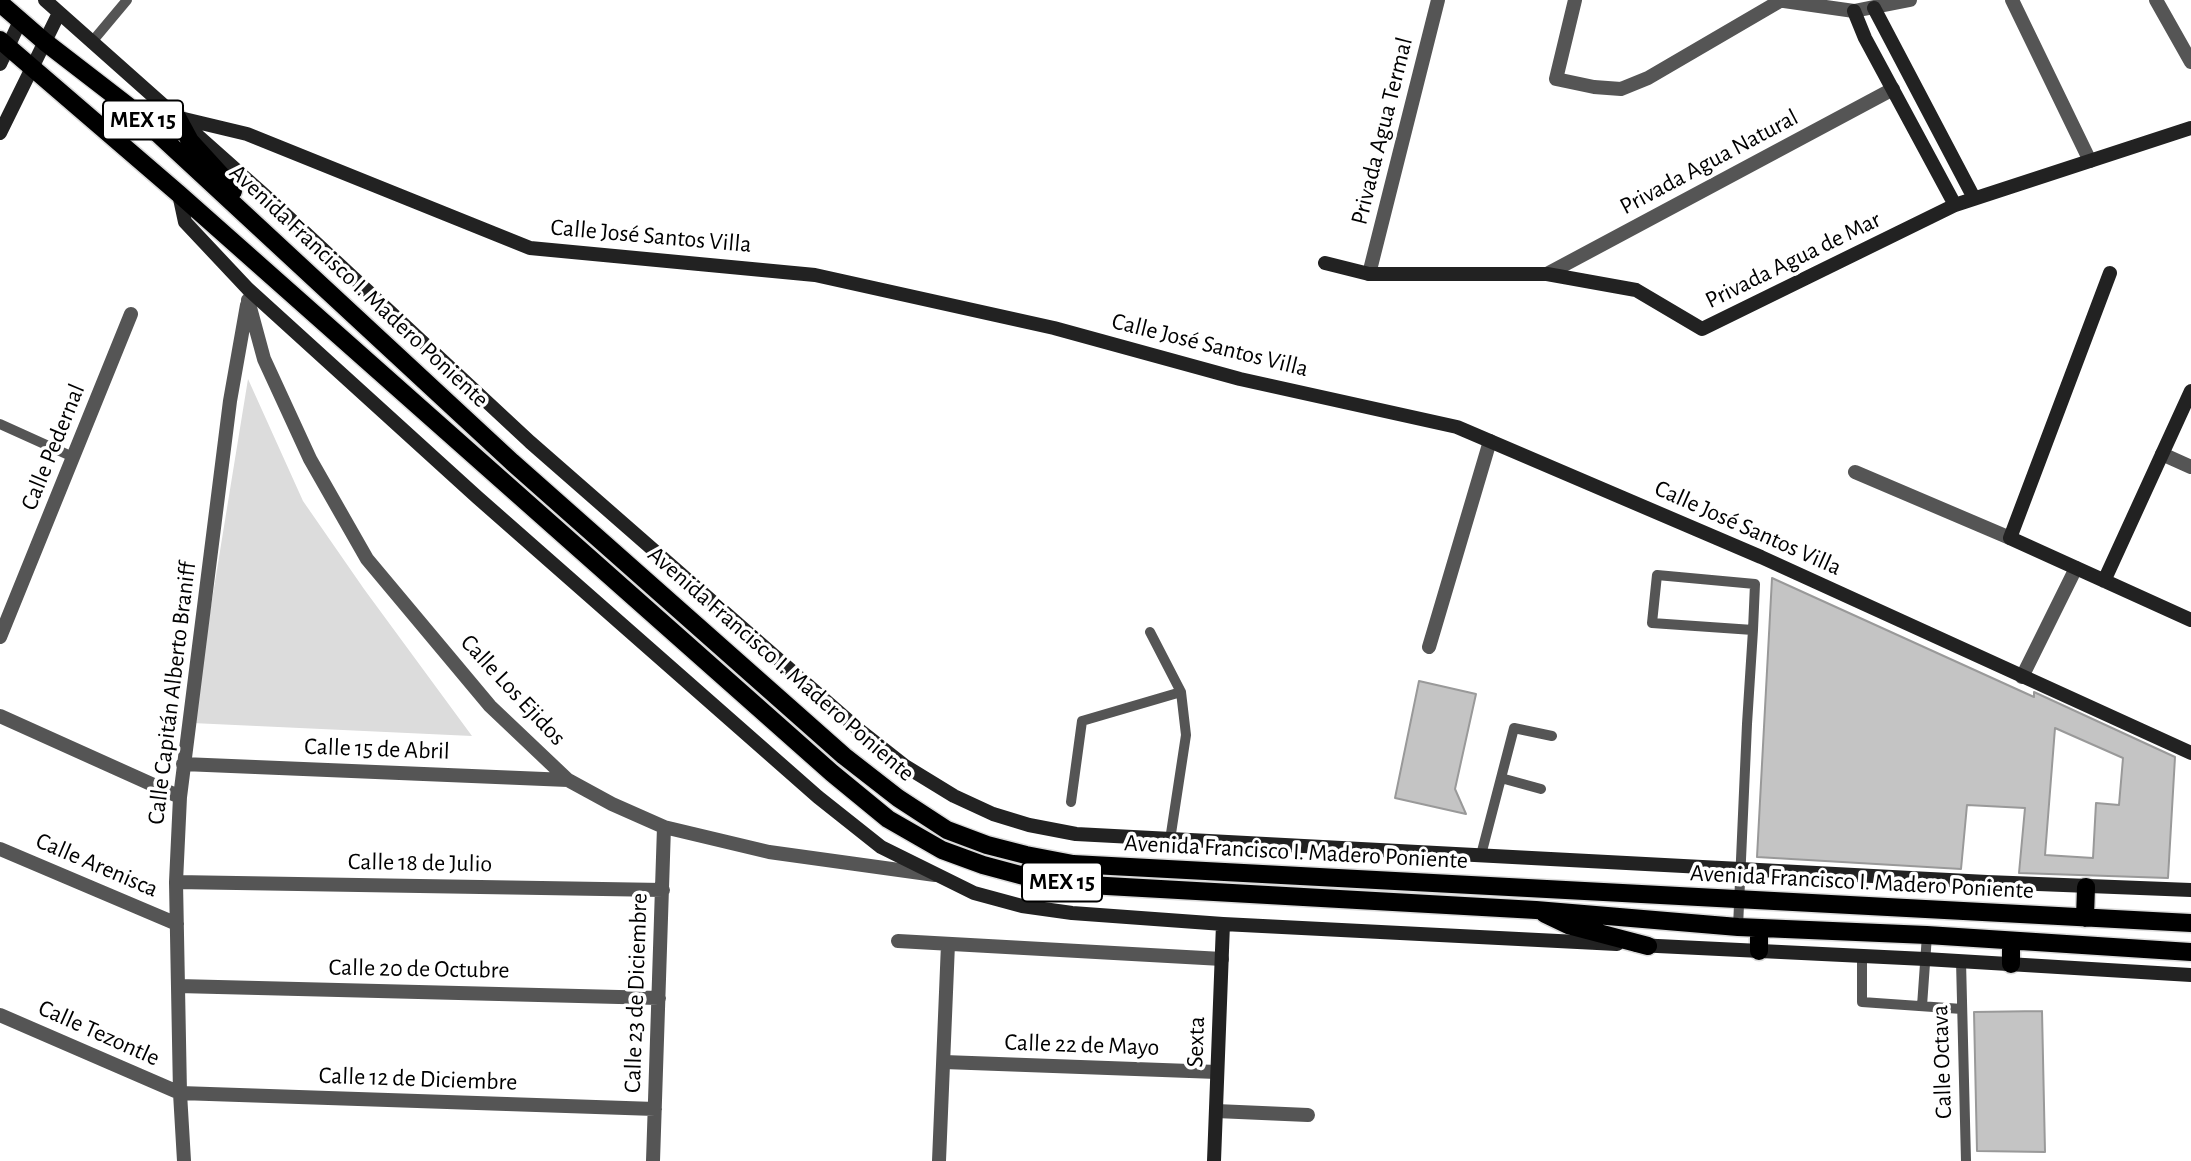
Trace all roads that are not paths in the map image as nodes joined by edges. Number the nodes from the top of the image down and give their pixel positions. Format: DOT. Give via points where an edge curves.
graph roads {
  1 [pos="45,0"];
  2 [pos="127,0"];
  3 [pos="1438,0"];
  4 [pos="1575,0"];
  5 [pos="1778,0"];
  6 [pos="1910,0"];
  7 [pos="2012,0"];
  8 [pos="2156,0"];
  9 [pos="0,3"];
  10 [pos="1853,5"];
  11 [pos="1874,8"];
  12 [pos="60,13"];
  13 [pos="20,21"];
  14 [pos="45,43"];
  15 [pos="91,43"];
  16 [pos="3,44"];
  17 [pos="2191,62"];
  18 [pos="0,64"];
  19 [pos="32,69"];
  20 [pos="1893,89"];
  21 [pos="177,117"];
  22 [pos="2191,128"];
  23 [pos="0,134"];
  24 [pos="2090,162"];
  25 [pos="179,194"];
  26 [pos="1975,198"];
  27 [pos="236,205"];
  28 [pos="1955,205"];
  29 [pos="1325,263"];
  30 [pos="2110,273"];
  31 [pos="1369,274"];
  32 [pos="1547,274"];
  33 [pos="248,295"];
  34 [pos="131,314"];
  35 [pos="2191,391"];
  36 [pos="0,424"];
  37 [pos="1490,441"];
  38 [pos="2162,454"];
  39 [pos="73,457"];
  40 [pos="2191,467"];
  41 [pos="1855,472"];
  42 [pos="2010,538"];
  43 [pos="2076,568"];
  44 [pos="2104,581"];
  45 [pos="2191,620"];
  46 [pos="1753,630"];
  47 [pos="1150,632"];
  48 [pos="0,637"];
  49 [pos="1429,647"];
  50 [pos="2022,677"];
  51 [pos="1181,692"];
  52 [pos="0,716"];
  53 [pos="1552,736"];
  54 [pos="2191,753"];
  55 [pos="183,764"];
  56 [pos="1501,778"];
  57 [pos="568,780"];
  58 [pos="1541,789"];
  59 [pos="180,797"];
  60 [pos="1071,802"];
  61 [pos="664,827"];
  62 [pos="1170,839"];
  63 [pos="0,849"];
  64 [pos="1481,855"];
  65 [pos="1741,869"];
  66 [pos="941,876"];
  67 [pos="176,882"];
  68 [pos="2086,887"];
  69 [pos="663,890"];
  70 [pos="2191,890"];
  71 [pos="1740,900"];
  72 [pos="1536,910"];
  73 [pos="2085,918"];
  74 [pos="2191,923"];
  75 [pos="177,924"];
  76 [pos="1223,925"];
  77 [pos="1738,927"];
  78 [pos="1759,928"];
  79 [pos="1927,935"];
  80 [pos="898,941"];
  81 [pos="2011,941"];
  82 [pos="948,944"];
  83 [pos="1648,946"];
  84 [pos="1759,951"];
  85 [pos="2191,952"];
  86 [pos="1862,956"];
  87 [pos="1222,959"];
  88 [pos="1925,959"];
  89 [pos="1961,961"];
  90 [pos="2011,964"];
  91 [pos="2191,975"];
  92 [pos="178,986"];
  93 [pos="659,998"];
  94 [pos="1922,1006"];
  95 [pos="1962,1009"];
  96 [pos="0,1015"];
  97 [pos="944,1062"];
  98 [pos="1217,1072"];
  99 [pos="180,1093"];
  100 [pos="655,1109"];
  101 [pos="1216,1111"];
  102 [pos="1308,1115"];
  103 [pos="184,1161"];
  104 [pos="653,1161"];
  105 [pos="939,1161"];
  106 [pos="1214,1161"];
  107 [pos="1966,1161"];
  1 -- 12 [label="street"];
  2 -- 15 [label="lane"];
  3 -- 31 [label="street, Privada Agua Termal"];
  4 -- 5 [label="street" via="1556,79 1621,89 1648,78"];
  5 -- 10 [label="street"];
  6 -- 11 [label="street"];
  7 -- 24 [label="street"];
  8 -- 17 [label="street"];
  9 -- 13 [label="main road, Avenida Francisco I. Madero Poniente / MEX 15"];
  10 -- 11 [label="street"];
  10 -- 20 [label="street"];
  11 -- 26 [label="street"];
  12 -- 14 [label="street"];
  12 -- 15 [label="street"];
  13 -- 14 [label="main road, Avenida Francisco I. Madero Poniente / MEX 15"];
  13 -- 16 [label="street"];
  14 -- 19 [label="street"];
  14 -- 27 [label="main road, Avenida Francisco I. Madero Poniente / MEX 15" via="128,106"];
  15 -- 21 [label="street"];
  16 -- 18 [label="street"];
  16 -- 19 [label="main road, Avenida Francisco I. Madero Poniente / MEX 15"];
  19 -- 23 [label="street"];
  19 -- 25 [label="main road, Avenida Francisco I. Madero Poniente / MEX 15"];
  20 -- 28 [label="street"];
  20 -- 32 [label="street, Privada Agua Natural"];
  21 -- 27 [label="main road" via="190,141 232,187"];
  21 -- 37 [label="street, Calle José Santos Villa" via="247,134 530,248 815,275 1457,427"];
  21 -- 62 [label="street" via="540,451 905,766 954,796 1029,825 1076,834"];
  22 -- 24 [label="street, Privada Agua de Mar"];
  24 -- 26 [label="street, Privada Agua de Mar"];
  25 -- 33 [label="street" via="185,222"];
  25 -- 72 [label="main road, Avenida Francisco I. Madero Poniente / MEX 15" via="832,773 888,819 942,850 1024,876 1071,884"];
  26 -- 28 [label="street, Privada Agua de Mar"];
  27 -- 71 [label="main road, Avenida Francisco I. Madero Poniente / MEX 15" via="512,462 844,756 947,830 987,845 1073,864"];
  28 -- 32 [label="street, Privada Agua de Mar" via="1702,329 1636,290"];
  29 -- 31 [label="street, Privada Agua de Mar"];
  30 -- 42 [label="street"];
  31 -- 32 [label="street, Privada Agua de Mar"];
  33 -- 55 [label="street, Calle Capitán Alberto Braniff"];
  33 -- 57 [label="street, Calle Los Ejidos" via="264,359 310,459 367,559 490,706"];
  33 -- 66 [label="street" via="818,797 881,847"];
  34 -- 39 [label="street, Calle Pedernal"];
  35 -- 38 [label="street"];
  36 -- 39 [label="lane"];
  37 -- 49 [label="street"];
  37 -- 50 [label="street, Calle José Santos Villa" via="1761,557"];
  38 -- 40 [label="street"];
  38 -- 44 [label="street"];
  39 -- 48 [label="street, Calle Pedernal"];
  41 -- 42 [label="street"];
  42 -- 43 [label="street"];
  43 -- 44 [label="street"];
  43 -- 50 [label="street"];
  44 -- 45 [label="street"];
  46 -- 46 [label="lane" via="1755,584 1657,575 1652,623"];
  46 -- 65 [label="lane"];
  47 -- 51 [label="lane"];
  50 -- 54 [label="street, Calle José Santos Villa"];
  51 -- 60 [label="lane" via="1082,721"];
  51 -- 62 [label="lane" via="1186,735"];
  52 -- 59 [label="street"];
  53 -- 56 [label="lane" via="1514,728"];
  55 -- 57 [label="street, Calle 15 de Abril"];
  55 -- 59 [label="street, Calle Capitán Alberto Braniff"];
  56 -- 58 [label="lane"];
  56 -- 64 [label="lane"];
  57 -- 61 [label="street, Calle Los Ejidos"];
  59 -- 67 [label="street, Calle Capitán Alberto Braniff"];
  61 -- 66 [label="street, Calle Los Ejidos" via="769,852"];
  61 -- 69 [label="street, Calle 23 de Diciembre"];
  62 -- 64 [label="street"];
  63 -- 75 [label="street, Calle Arenisca"];
  64 -- 65 [label="street"];
  65 -- 68 [label="street"];
  65 -- 71 [label="lane"];
  66 -- 76 [label="street" via="974,893 1022,906"];
  67 -- 69 [label="street, Calle 18 de Julio"];
  67 -- 75 [label="street, Calle Capitán Alberto Braniff"];
  68 -- 70 [label="street"];
  68 -- 73 [label="main road"];
  69 -- 93 [label="street, Calle 23 de Diciembre"];
  71 -- 73 [label="main road, Avenida Francisco I. Madero Poniente / MEX 15"];
  71 -- 77 [label="lane"];
  72 -- 77 [label="main road, Avenida Francisco I. Madero Poniente / MEX 15"];
  72 -- 83 [label="main road" via="1568,925"];
  73 -- 74 [label="main road, Avenida Francisco I. Madero Poniente / MEX 15"];
  75 -- 92 [label="street, Calle Capitán Alberto Braniff"];
  76 -- 83 [label="street"];
  76 -- 87 [label="street, Sexta"];
  77 -- 78 [label="main road, Avenida Francisco I. Madero Poniente / MEX 15"];
  78 -- 79 [label="main road, Avenida Francisco I. Madero Poniente / MEX 15"];
  78 -- 84 [label="main road"];
  79 -- 81 [label="main road, Avenida Francisco I. Madero Poniente / MEX 15"];
  79 -- 88 [label="lane"];
  80 -- 82 [label="street"];
  81 -- 85 [label="main road, Avenida Francisco I. Madero Poniente / MEX 15"];
  81 -- 90 [label="main road"];
  82 -- 87 [label="street"];
  82 -- 97 [label="street"];
  83 -- 84 [label="street"];
  84 -- 86 [label="street"];
  86 -- 88 [label="street"];
  86 -- 94 [label="lane" via="1862,1002"];
  87 -- 98 [label="street, Sexta"];
  88 -- 89 [label="street"];
  88 -- 94 [label="lane"];
  89 -- 90 [label="street"];
  89 -- 95 [label="lane, Calle Octava"];
  90 -- 91 [label="street"];
  92 -- 93 [label="street, Calle 20 de Octubre"];
  92 -- 99 [label="street, Calle Capitán Alberto Braniff"];
  93 -- 100 [label="street, Calle 23 de Diciembre"];
  94 -- 95 [label="lane"];
  95 -- 107 [label="lane, Calle Octava"];
  96 -- 99 [label="street, Calle Tezontle"];
  97 -- 98 [label="street, Calle 22 de Mayo"];
  97 -- 105 [label="street"];
  98 -- 101 [label="street, Sexta"];
  99 -- 100 [label="street, Calle 12 de Diciembre"];
  99 -- 103 [label="street, Calle Capitán Alberto Braniff"];
  100 -- 104 [label="street, Calle 23 de Diciembre"];
  101 -- 102 [label="street"];
  101 -- 106 [label="street, Sexta"];
}
